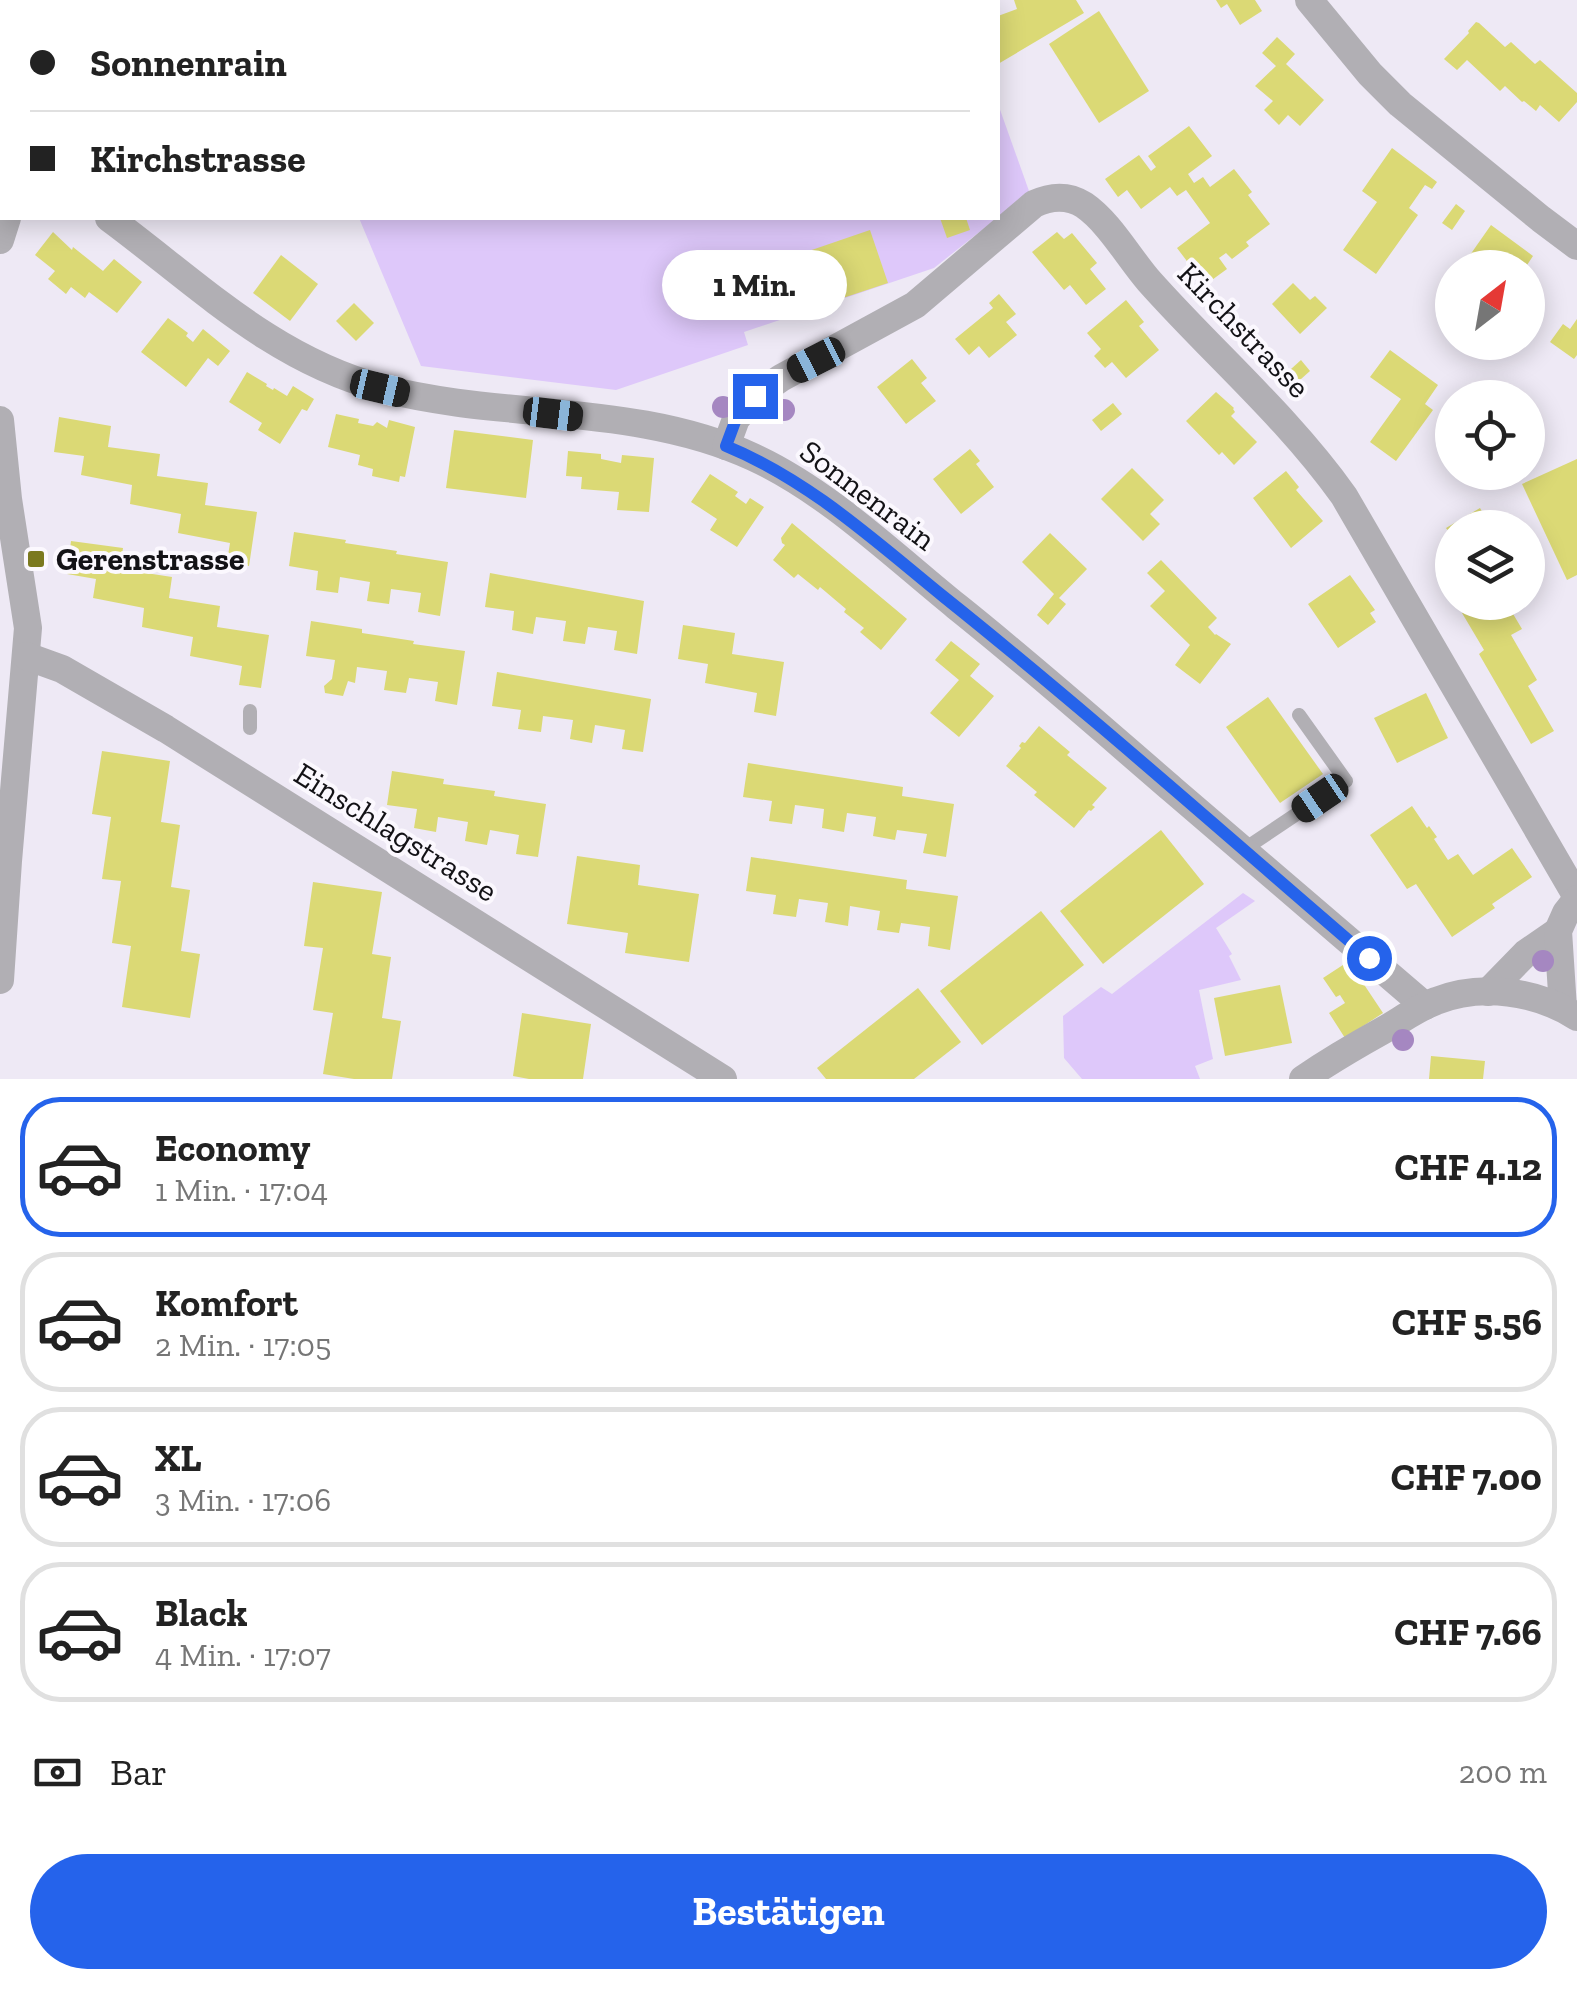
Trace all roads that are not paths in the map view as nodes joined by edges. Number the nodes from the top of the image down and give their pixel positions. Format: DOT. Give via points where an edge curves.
graph roads {
  1 [pos="1309,0"];
  2 [pos="112,220"];
  3 [pos="1577,246"];
  4 [pos="0,420"];
  5 [pos="726,446"];
  6 [pos="4,498"];
  7 [pos="26,656"];
  8 [pos="250,711"];
  9 [pos="1300,715"];
  10 [pos="250,728"];
  11 [pos="1243,850"];
  12 [pos="4,860"];
  13 [pos="1577,898"];
  14 [pos="1558,931"];
  15 [pos="0,980"];
  16 [pos="1488,992"];
  17 [pos="1425,1006"];
  18 [pos="1570,1012"];
  19 [pos="723,1079"];
  20 [pos="1303,1079"];
  1 -- 3 [label="street" via="1400,104"];
  2 -- 5 [label="street, Sonnenrain" via="246,324 349,379 414,396 660,427"];
  4 -- 6 [label="street"];
  5 -- 11 [label="street, Sonnenrain" via="819,496"];
  5 -- 13 [label="street, Kirchstrasse" via="745,406 772,384 915,304 1034,204 1054,197 1080,203 1333,481"];
  6 -- 7 [label="street" via="28,628"];
  7 -- 12 [label="street"];
  7 -- 19 [label="street, Einschlagstrasse" via="166,728"];
  8 -- 10 [label="lane"];
  9 -- 11 [label="lane" via="1346,781"];
  11 -- 17 [label="street, Sonnenrain"];
  12 -- 15 [label="street"];
  13 -- 14 [label="street, Kirchstrasse"];
  14 -- 16 [label="street, Kirchstrasse"];
  14 -- 18 [label="street"];
  16 -- 17 [label="street"];
  16 -- 18 [label="street" via="1526,996"];
  17 -- 20 [label="street"];
}
